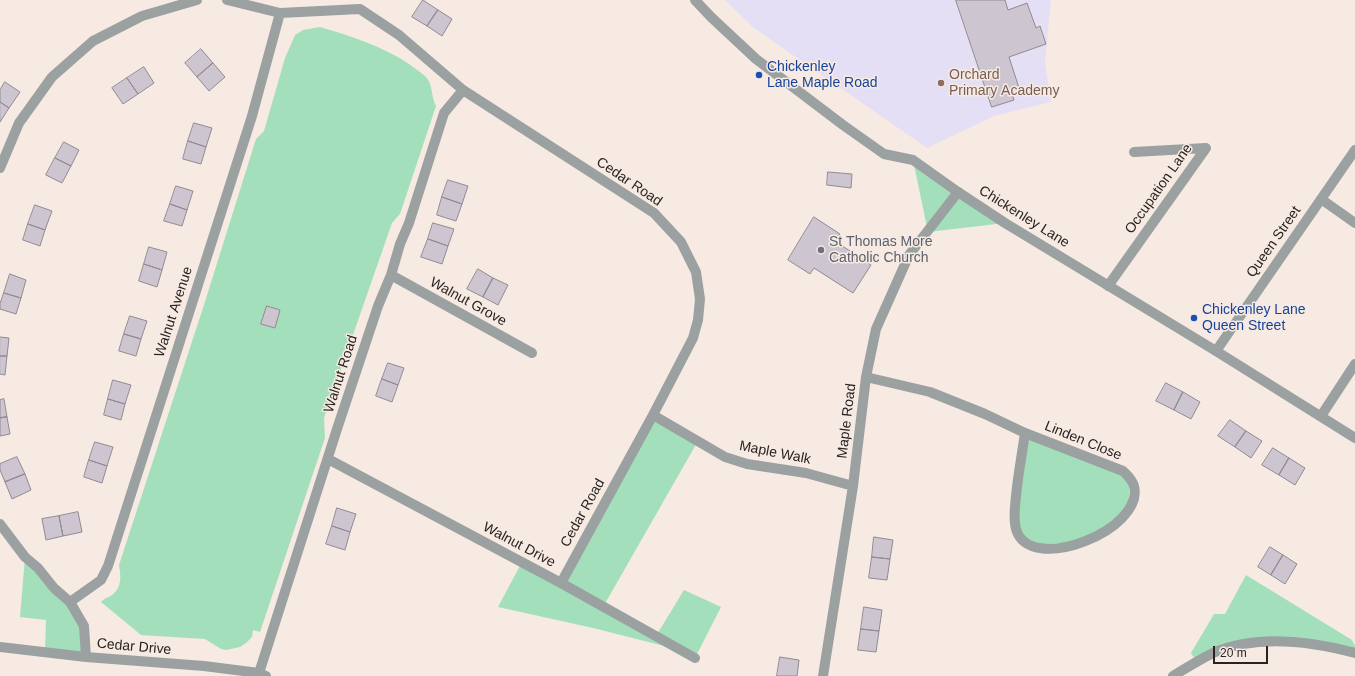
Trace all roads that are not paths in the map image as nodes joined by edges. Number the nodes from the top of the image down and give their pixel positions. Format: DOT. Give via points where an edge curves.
graph roads {
  1 [pos="197,0"];
  2 [pos="226,0"];
  3 [pos="695,0"];
  4 [pos="360,4"];
  5 [pos="280,13"];
  6 [pos="463,90"];
  7 [pos="1355,150"];
  8 [pos="1134,152"];
  9 [pos="0,168"];
  10 [pos="958,192"];
  11 [pos="1321,198"];
  12 [pos="1355,223"];
  13 [pos="391,275"];
  14 [pos="1108,286"];
  15 [pos="1216,351"];
  16 [pos="532,353"];
  17 [pos="1355,364"];
  18 [pos="866,377"];
  19 [pos="653,415"];
  20 [pos="1321,416"];
  21 [pos="1025,433"];
  22 [pos="1355,438"];
  23 [pos="328,459"];
  24 [pos="853,486"];
  25 [pos="0,524"];
  26 [pos="561,583"];
  27 [pos="70,602"];
  28 [pos="0,647"];
  29 [pos="1355,653"];
  30 [pos="86,657"];
  31 [pos="696,658"];
  32 [pos="262,675"];
  33 [pos="823,676"];
  34 [pos="1173,676"];
  1 -- 9 [label="street" via="142,16 93,41 52,77 19,123"];
  2 -- 5 [label="street, Cedar Road"];
  3 -- 10 [label="street, Chickenley Lane" via="756,58 843,125 884,154 913,160"];
  4 -- 5 [label="street, Cedar Road"];
  4 -- 6 [label="street, Cedar Road"];
  5 -- 27 [label="street, Walnut Avenue" via="252,116 108,566 101,580"];
  6 -- 13 [label="street, Walnut Road" via="444,113"];
  6 -- 19 [label="street, Cedar Road" via="654,213 681,242 696,272 700,299 698,320 692,338"];
  7 -- 11 [label="street, Queen Street"];
  8 -- 14 [label="street, Occupation Lane" via="1206,148"];
  10 -- 14 [label="street, Chickenley Lane"];
  10 -- 18 [label="street, Maple Road" via="909,255 876,329"];
  11 -- 12 [label="street"];
  11 -- 15 [label="street, Queen Street"];
  13 -- 16 [label="street, Walnut Grove"];
  13 -- 23 [label="street, Walnut Road" via="378,306"];
  14 -- 15 [label="street, Chickenley Lane"];
  15 -- 20 [label="street, Chickenley Lane"];
  17 -- 20 [label="street"];
  18 -- 21 [label="street, Linden Close" via="930,392"];
  18 -- 24 [label="street, Maple Road"];
  19 -- 24 [label="street, Maple Walk" via="725,457 747,464 806,473"];
  19 -- 26 [label="street, Cedar Road"];
  20 -- 22 [label="street, Chickenley Lane"];
  21 -- 21 [label="street, Linden Close" via="1123,472 1134,485 1132,502 1128,510 1111,527 1082,543 1064,548 1044,548 1022,540 1016,530 1014,514"];
  23 -- 26 [label="street, Walnut Drive"];
  23 -- 32 [label="street, Walnut Road"];
  24 -- 33 [label="street, Maple Road"];
  25 -- 27 [label="street" via="25,557"];
  26 -- 31 [label="street, Walnut Drive"];
  27 -- 30 [label="street" via="84,626"];
  28 -- 30 [label="street, Cedar Drive"];
  29 -- 34 [label="street" via="1305,642 1257,642 1213,653"];
  30 -- 32 [label="street, Cedar Drive" via="204,666"];
}
